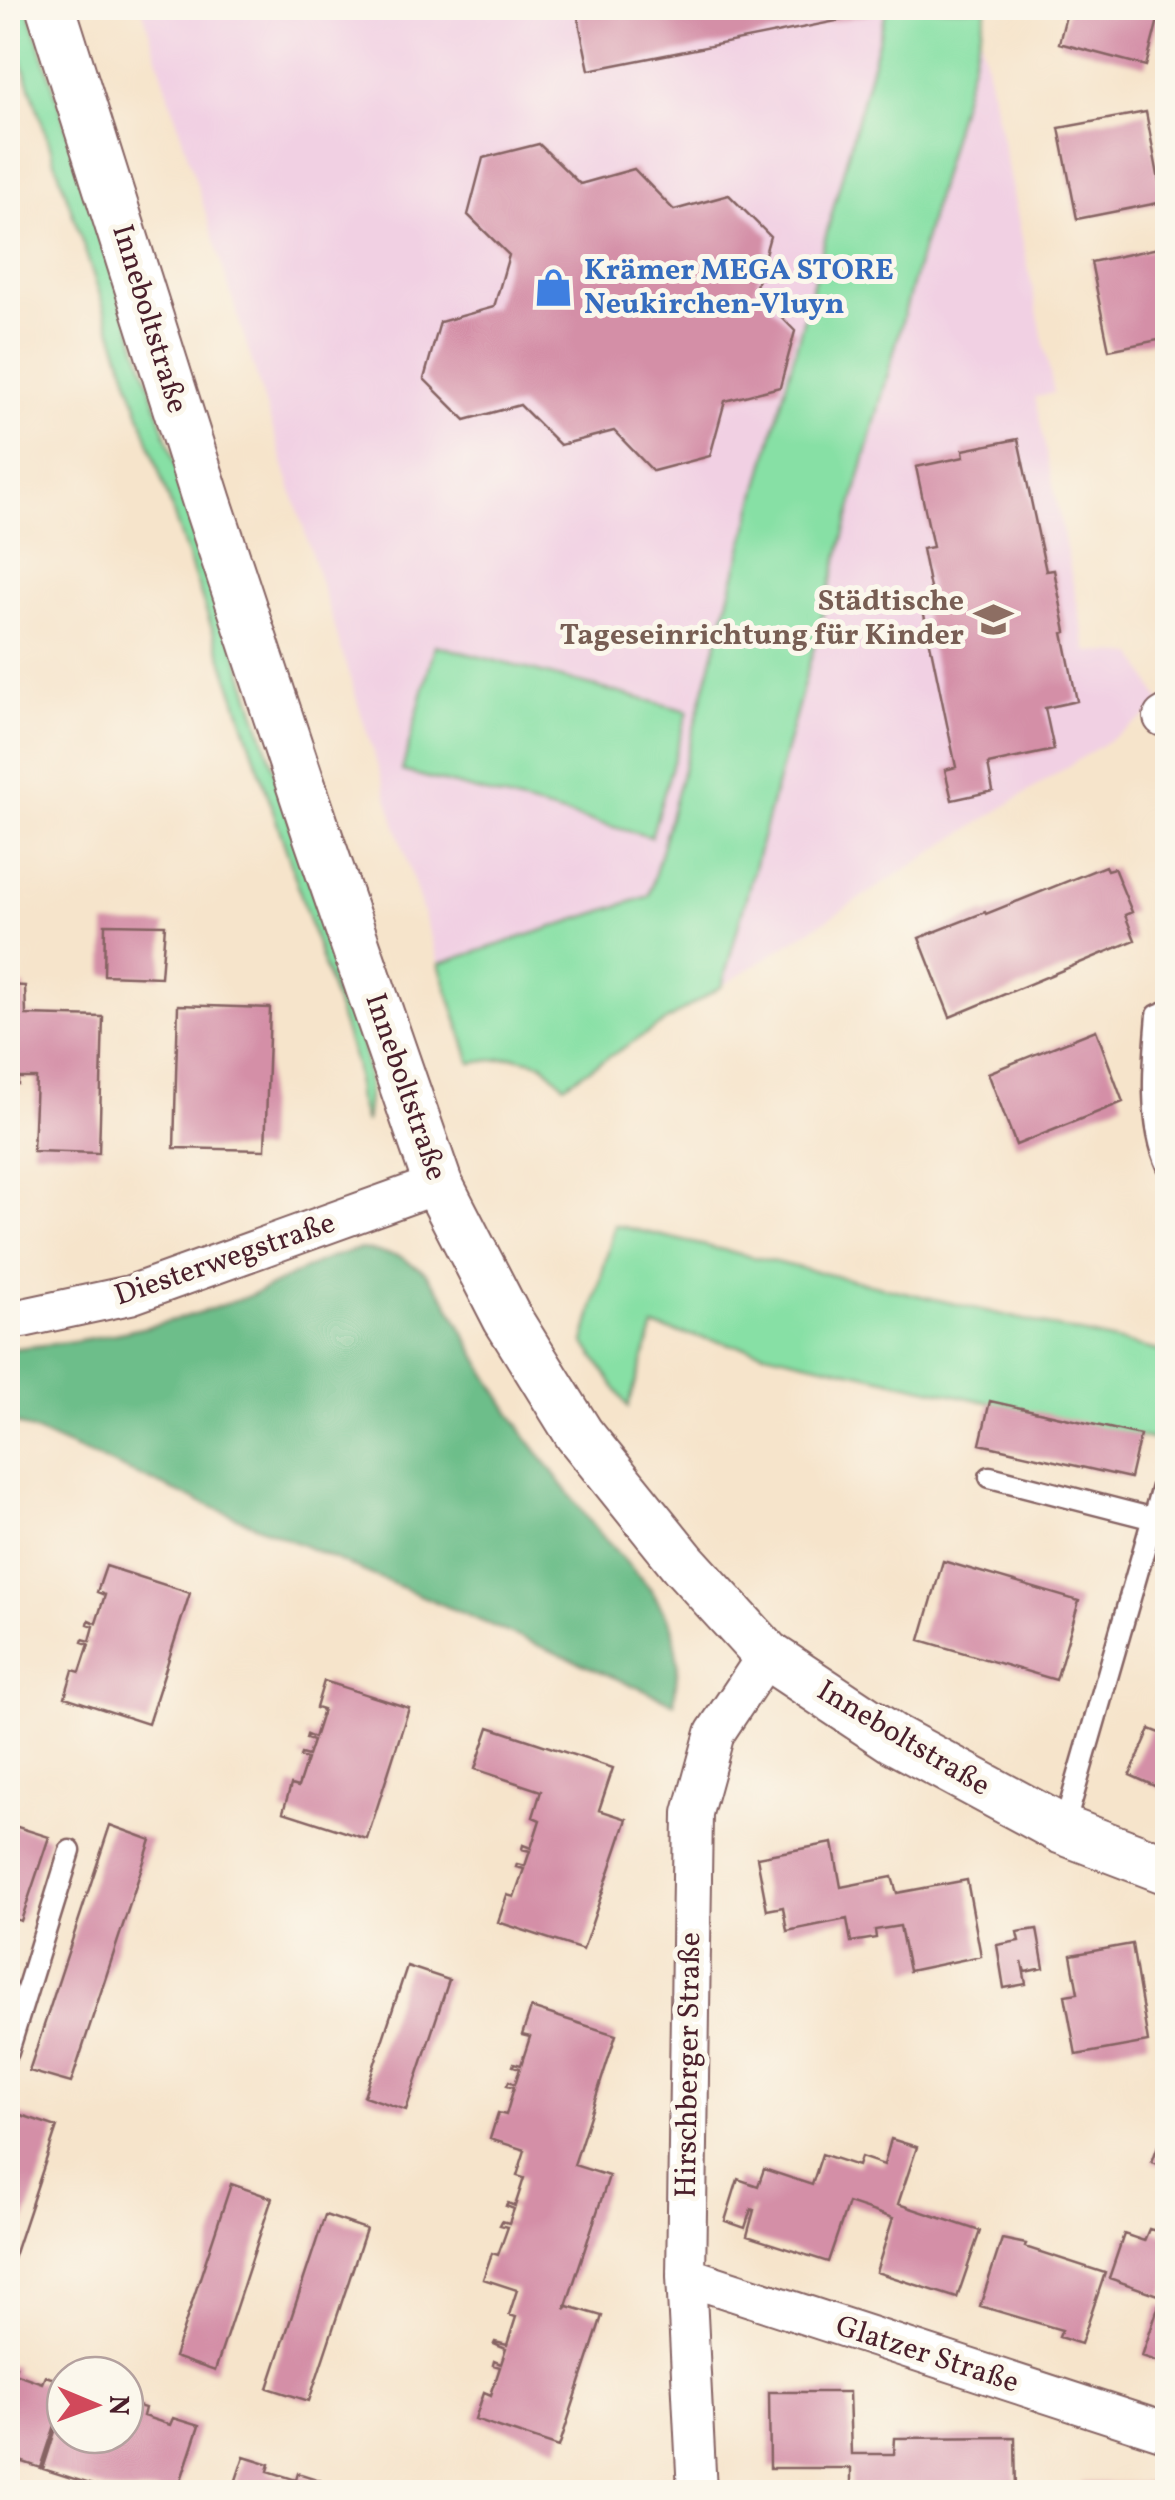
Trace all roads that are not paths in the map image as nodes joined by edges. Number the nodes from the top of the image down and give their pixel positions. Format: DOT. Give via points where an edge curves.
graph roads {
  1 [pos="52,8"];
  2 [pos="1168,1011"];
  3 [pos="1168,1166"];
  4 [pos="438,1184"];
  5 [pos="8,1318"];
  6 [pos="1168,1466"];
  7 [pos="990,1477"];
  8 [pos="1154,1519"];
  9 [pos="767,1655"];
  10 [pos="1062,1830"];
  11 [pos="70,1851"];
  12 [pos="1168,1870"];
  13 [pos="8,2051"];
  14 [pos="686,2276"];
  15 [pos="1168,2433"];
  16 [pos="697,2492"];
  1 -- 4 [label="street, Inneboltstraße" via="207,502"];
  2 -- 3 [label="lane" via="1158,1015 1152,1072 1160,1150"];
  4 -- 5 [label="street, Diesterwegstraße" via="130,1296"];
  4 -- 9 [label="street, Inneboltstraße" via="507,1318 579,1434 682,1564"];
  6 -- 8 [label="lane"];
  7 -- 8 [label="lane"];
  8 -- 10 [label="lane"];
  9 -- 10 [label="street, Inneboltstraße" via="892,1738"];
  9 -- 14 [label="street, Hirschberger Straße" via="715,1733 693,1813"];
  10 -- 12 [label="street, Inneboltstraße"];
  11 -- 13 [label="lane"];
  14 -- 15 [label="street, Glatzer Straße"];
  14 -- 16 [label="street, Hirschberger Straße"];
}
